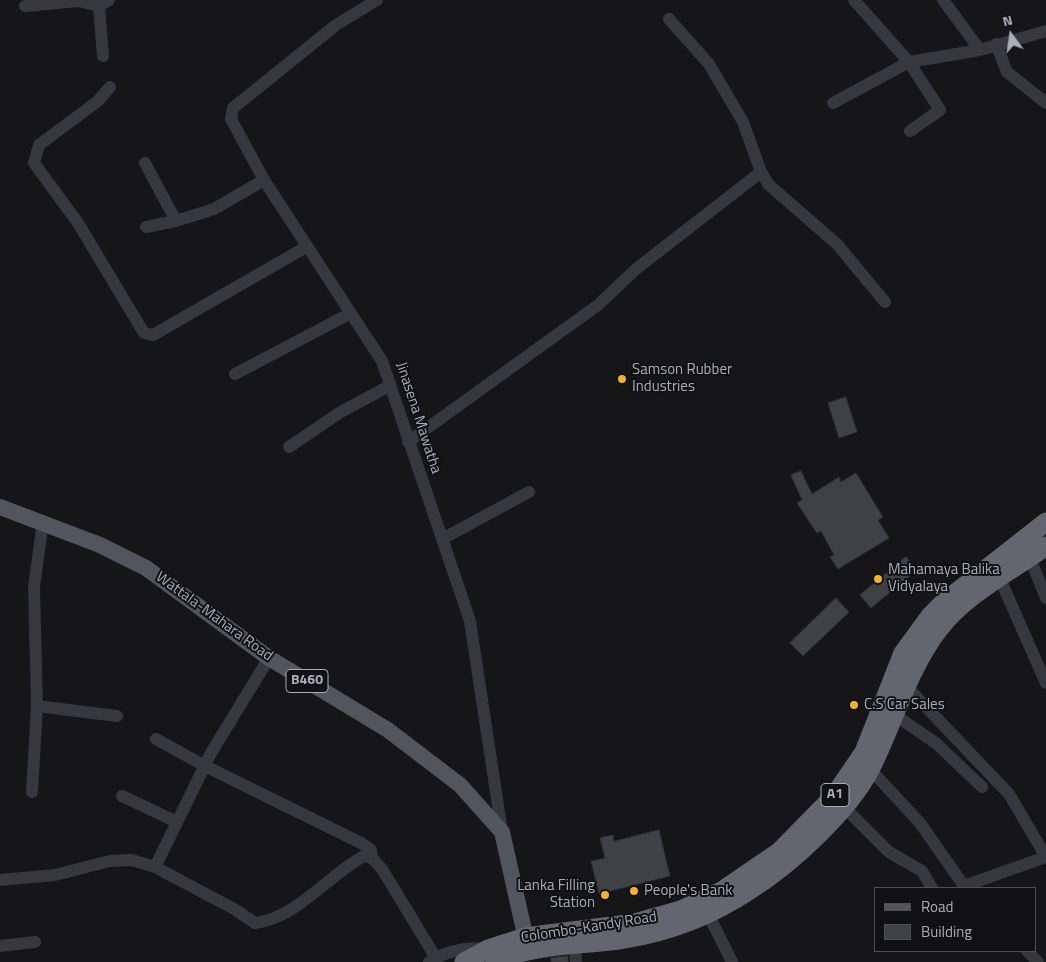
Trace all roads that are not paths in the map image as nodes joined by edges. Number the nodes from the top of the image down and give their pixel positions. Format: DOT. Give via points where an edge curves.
graph roads {
  1 [pos="377,0"];
  2 [pos="854,0"];
  3 [pos="943,0"];
  4 [pos="104,3"];
  5 [pos="25,6"];
  6 [pos="669,19"];
  7 [pos="1046,31"];
  8 [pos="996,44"];
  9 [pos="980,50"];
  10 [pos="103,56"];
  11 [pos="909,62"];
  12 [pos="110,87"];
  13 [pos="833,103"];
  14 [pos="1046,103"];
  15 [pos="910,131"];
  16 [pos="145,163"];
  17 [pos="761,172"];
  18 [pos="264,180"];
  19 [pos="176,221"];
  20 [pos="146,227"];
  21 [pos="306,247"];
  22 [pos="885,302"];
  23 [pos="351,313"];
  24 [pos="235,374"];
  25 [pos="389,386"];
  26 [pos="408,442"];
  27 [pos="289,447"];
  28 [pos="528,492"];
  29 [pos="0,507"];
  30 [pos="43,521"];
  31 [pos="1046,522"];
  32 [pos="442,538"];
  33 [pos="1046,546"];
  34 [pos="1030,558"];
  35 [pos="1000,578"];
  36 [pos="1046,598"];
  37 [pos="268,658"];
  38 [pos="1046,683"];
  39 [pos="906,686"];
  40 [pos="37,706"];
  41 [pos="895,715"];
  42 [pos="117,716"];
  43 [pos="156,739"];
  44 [pos="204,766"];
  45 [pos="870,769"];
  46 [pos="982,787"];
  47 [pos="32,792"];
  48 [pos="122,796"];
  49 [pos="839,802"];
  50 [pos="177,822"];
  51 [pos="502,832"];
  52 [pos="1046,857"];
  53 [pos="372,858"];
  54 [pos="155,868"];
  55 [pos="0,880"];
  56 [pos="931,887"];
  57 [pos="708,914"];
  58 [pos="35,942"];
  59 [pos="527,944"];
  60 [pos="0,946"];
  61 [pos="1028,952"];
  62 [pos="576,953"];
  63 [pos="495,958"];
  64 [pos="432,960"];
  65 [pos="464,962"];
  66 [pos="732,962"];
  67 [pos="1038,962"];
  1 -- 18 [label="street, Jinasena Mawatha" via="336,25 233,108 231,119"];
  2 -- 11 [label="street"];
  3 -- 9 [label="street"];
  4 -- 5 [label="street" via="79,1"];
  4 -- 10 [label="street"];
  6 -- 17 [label="street" via="714,73 743,122"];
  7 -- 8 [label="street"];
  8 -- 9 [label="street"];
  8 -- 14 [label="street" via="1007,72"];
  9 -- 11 [label="street"];
  11 -- 13 [label="street"];
  11 -- 15 [label="street" via="940,110"];
  12 -- 21 [label="street" via="98,101 39,145 34,163 78,222 144,333 153,335"];
  16 -- 19 [label="street"];
  17 -- 22 [label="street" via="769,185 837,244"];
  17 -- 26 [label="street" via="636,268 598,305"];
  18 -- 19 [label="street" via="214,209"];
  18 -- 21 [label="street, Jinasena Mawatha"];
  19 -- 20 [label="street"];
  21 -- 23 [label="street, Jinasena Mawatha"];
  23 -- 24 [label="street"];
  23 -- 25 [label="street, Jinasena Mawatha" via="382,361"];
  25 -- 26 [label="street, Jinasena Mawatha"];
  25 -- 27 [label="street" via="339,413"];
  26 -- 32 [label="street, Jinasena Mawatha"];
  28 -- 32 [label="street"];
  29 -- 30 [label="main road, Wattala-Mahara Road / B460"];
  30 -- 37 [label="main road, Wattala-Mahara Road / B460" via="146,568"];
  30 -- 40 [label="street" via="34,588"];
  31 -- 49 [label="highway, Colombo-Kandy Road / A1" via="930,616 903,653 864,752"];
  32 -- 51 [label="street, Jinasena Mawatha" via="470,621"];
  33 -- 34 [label="highway, Colombo-Kandy Road / A1"];
  34 -- 35 [label="highway, Colombo-Kandy Road / A1"];
  34 -- 36 [label="street"];
  35 -- 38 [label="street"];
  35 -- 39 [label="highway, Colombo-Kandy Road / A1" via="966,600 941,627 925,648"];
  37 -- 44 [label="street"];
  37 -- 51 [label="main road, Wattala-Mahara Road / B460" via="395,736 460,785"];
  39 -- 41 [label="highway, Colombo-Kandy Road / A1"];
  39 -- 52 [label="street" via="1009,794"];
  40 -- 42 [label="street"];
  40 -- 47 [label="street"];
  41 -- 45 [label="highway, Colombo-Kandy Road / A1"];
  41 -- 46 [label="street" via="937,744"];
  43 -- 44 [label="street"];
  44 -- 50 [label="street"];
  44 -- 53 [label="street" via="363,844 371,850"];
  45 -- 49 [label="highway, Colombo-Kandy Road / A1"];
  45 -- 52 [label="street" via="920,823 964,886"];
  48 -- 50 [label="street"];
  49 -- 56 [label="street" via="889,852 922,871"];
  49 -- 57 [label="highway, Colombo-Kandy Road / A1" via="780,868"];
  49 -- 59 [label="highway, Colombo-Kandy Road / A1" via="780,851 700,902 635,923"];
  50 -- 54 [label="street"];
  51 -- 59 [label="main road, Wattala-Mahara Road / B460"];
  53 -- 54 [label="street" via="364,856 354,862 272,921 255,923"];
  53 -- 64 [label="street" via="414,918"];
  54 -- 55 [label="street" via="132,860 110,861 55,876"];
  57 -- 62 [label="highway, Colombo-Kandy Road / A1"];
  57 -- 66 [label="street"];
  58 -- 60 [label="street"];
  59 -- 62 [label="highway, Colombo-Kandy Road / A1"];
  59 -- 63 [label="highway, Colombo-Kandy Road / A1"];
  61 -- 67 [label="street"];
  63 -- 64 [label="street" via="469,947"];
  63 -- 65 [label="highway, Colombo-Kandy Road / A1"];
}
